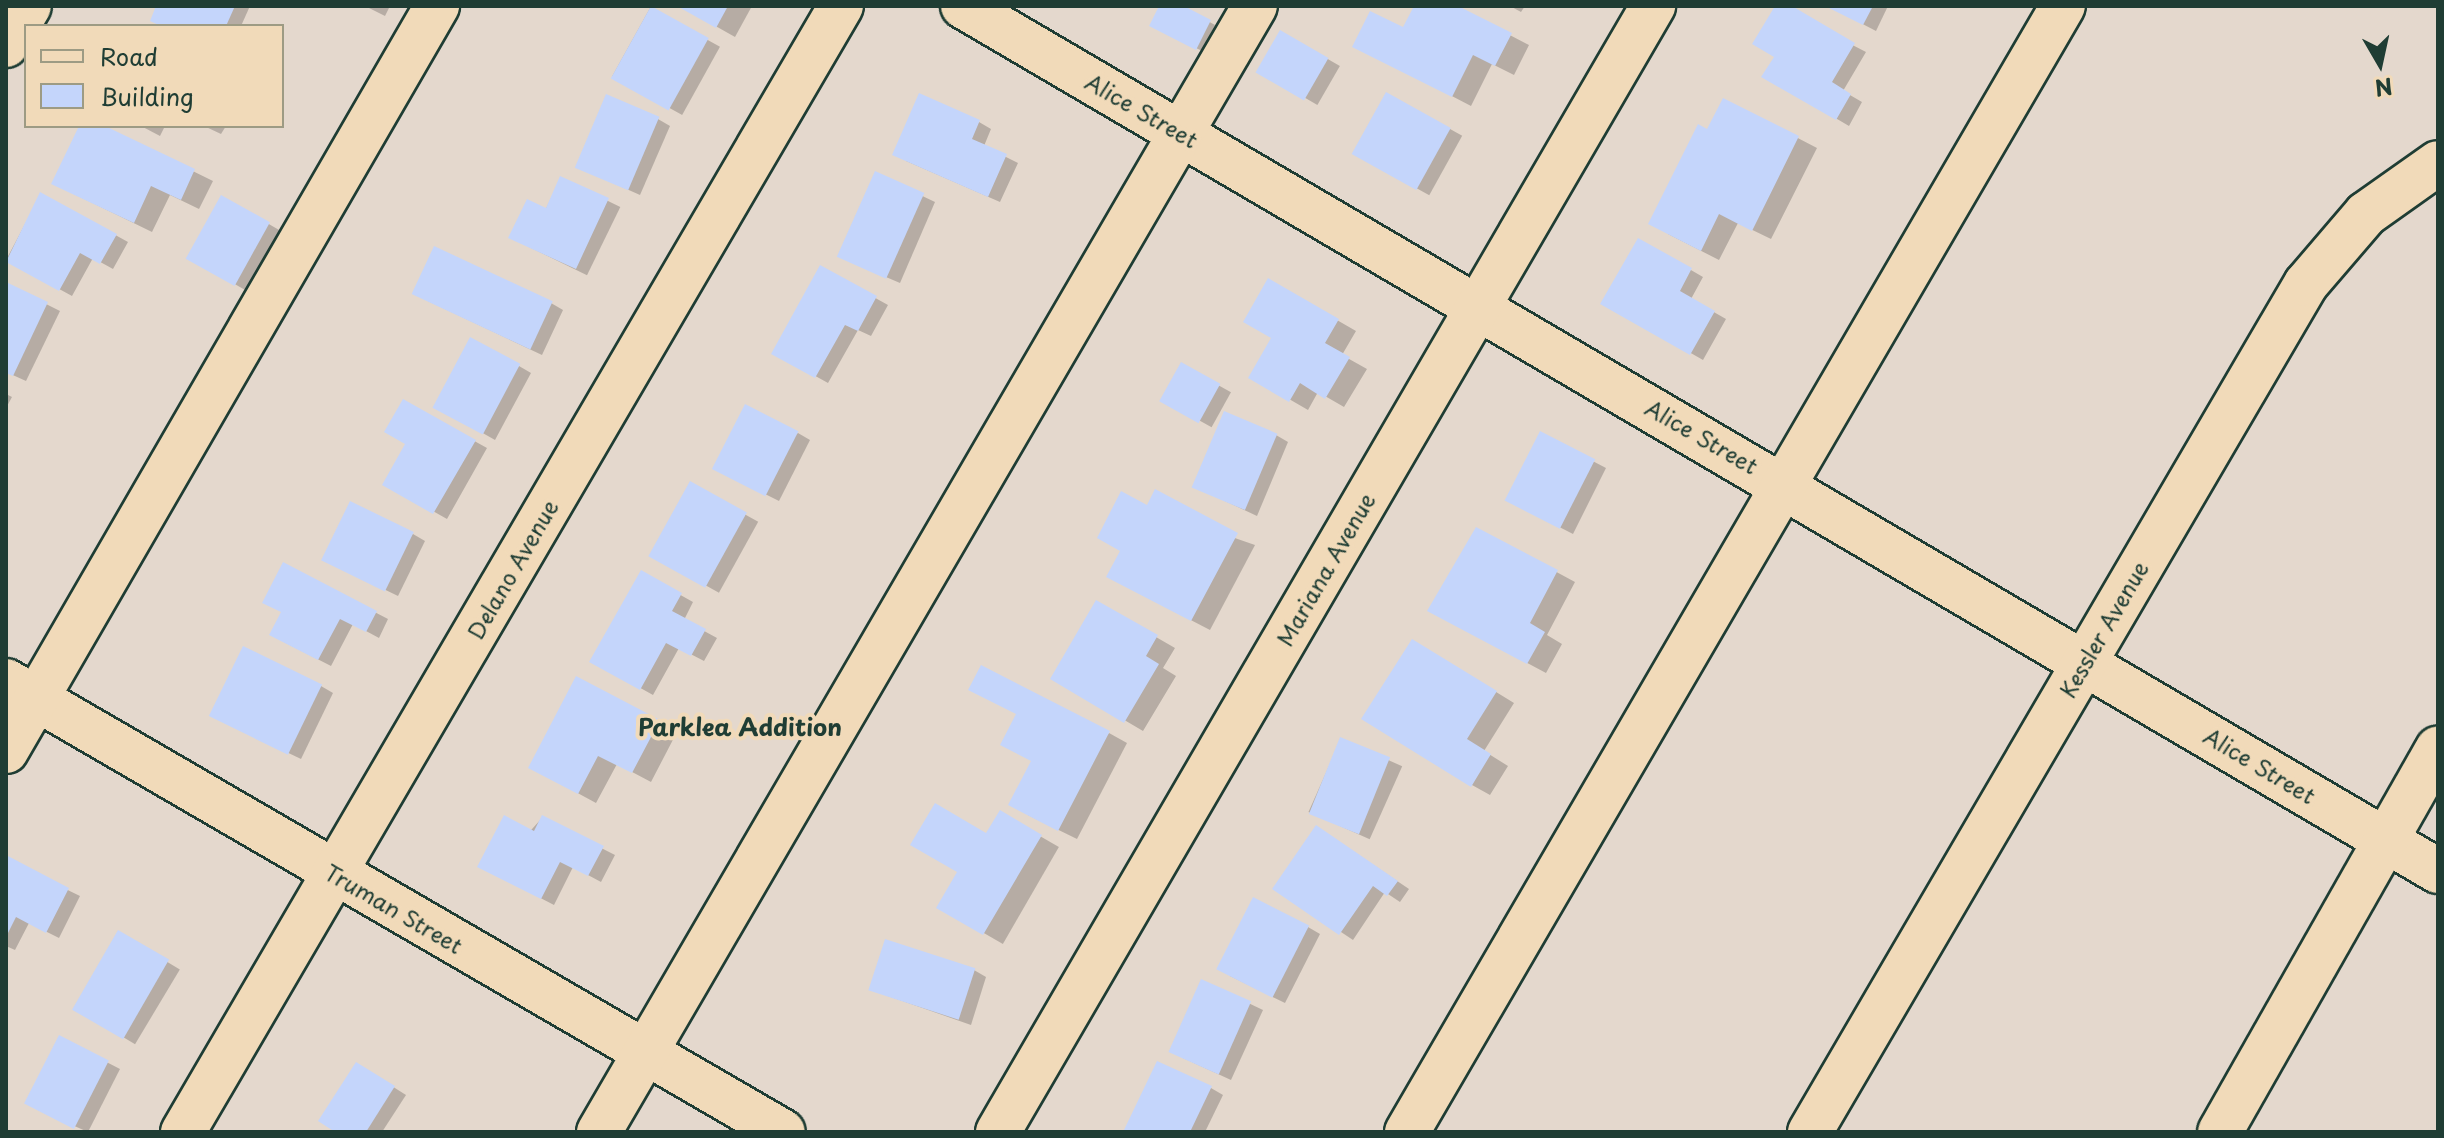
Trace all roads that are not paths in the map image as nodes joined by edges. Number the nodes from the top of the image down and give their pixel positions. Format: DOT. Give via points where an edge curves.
graph roads {
  1 [pos="29,6"];
  2 [pos="437,6"];
  3 [pos="841,6"];
  4 [pos="963,6"];
  5 [pos="1255,6"];
  6 [pos="1653,6"];
  7 [pos="2063,6"];
  8 [pos="6,45"];
  9 [pos="1182,133"];
  10 [pos="2438,163"];
  11 [pos="1478,305"];
  12 [pos="1786,484"];
  13 [pos="2084,661"];
  14 [pos="21,690"];
  15 [pos="2438,749"];
  16 [pos="6,751"];
  17 [pos="2382,838"];
  18 [pos="2438,871"];
  19 [pos="334,873"];
  20 [pos="645,1053"];
  21 [pos="183,1132"];
  22 [pos="599,1132"];
  23 [pos="783,1132"];
  24 [pos="998,1132"];
  25 [pos="1407,1132"];
  26 [pos="1810,1132"];
  27 [pos="2220,1132"];
  1 -- 8 [label="street"];
  2 -- 14 [label="street"];
  3 -- 19 [label="street, Delano Avenue"];
  4 -- 9 [label="street, Alice Street"];
  5 -- 9 [label="street"];
  6 -- 11 [label="street, Mariana Avenue"];
  7 -- 12 [label="street"];
  9 -- 11 [label="street, Alice Street"];
  9 -- 20 [label="street"];
  10 -- 13 [label="street, Kessler Avenue" via="2366,214 2306,284"];
  11 -- 12 [label="street, Alice Street"];
  11 -- 24 [label="street, Mariana Avenue"];
  12 -- 13 [label="street, Alice Street"];
  12 -- 25 [label="street"];
  13 -- 17 [label="street, Alice Street"];
  13 -- 26 [label="street, Kessler Avenue"];
  14 -- 16 [label="street"];
  14 -- 19 [label="street, Truman Street"];
  15 -- 17 [label="street"];
  17 -- 18 [label="street, Alice Street"];
  17 -- 27 [label="street"];
  19 -- 20 [label="street, Truman Street"];
  19 -- 21 [label="street, Delano Avenue"];
  20 -- 22 [label="street"];
  20 -- 23 [label="street, Truman Street"];
}
